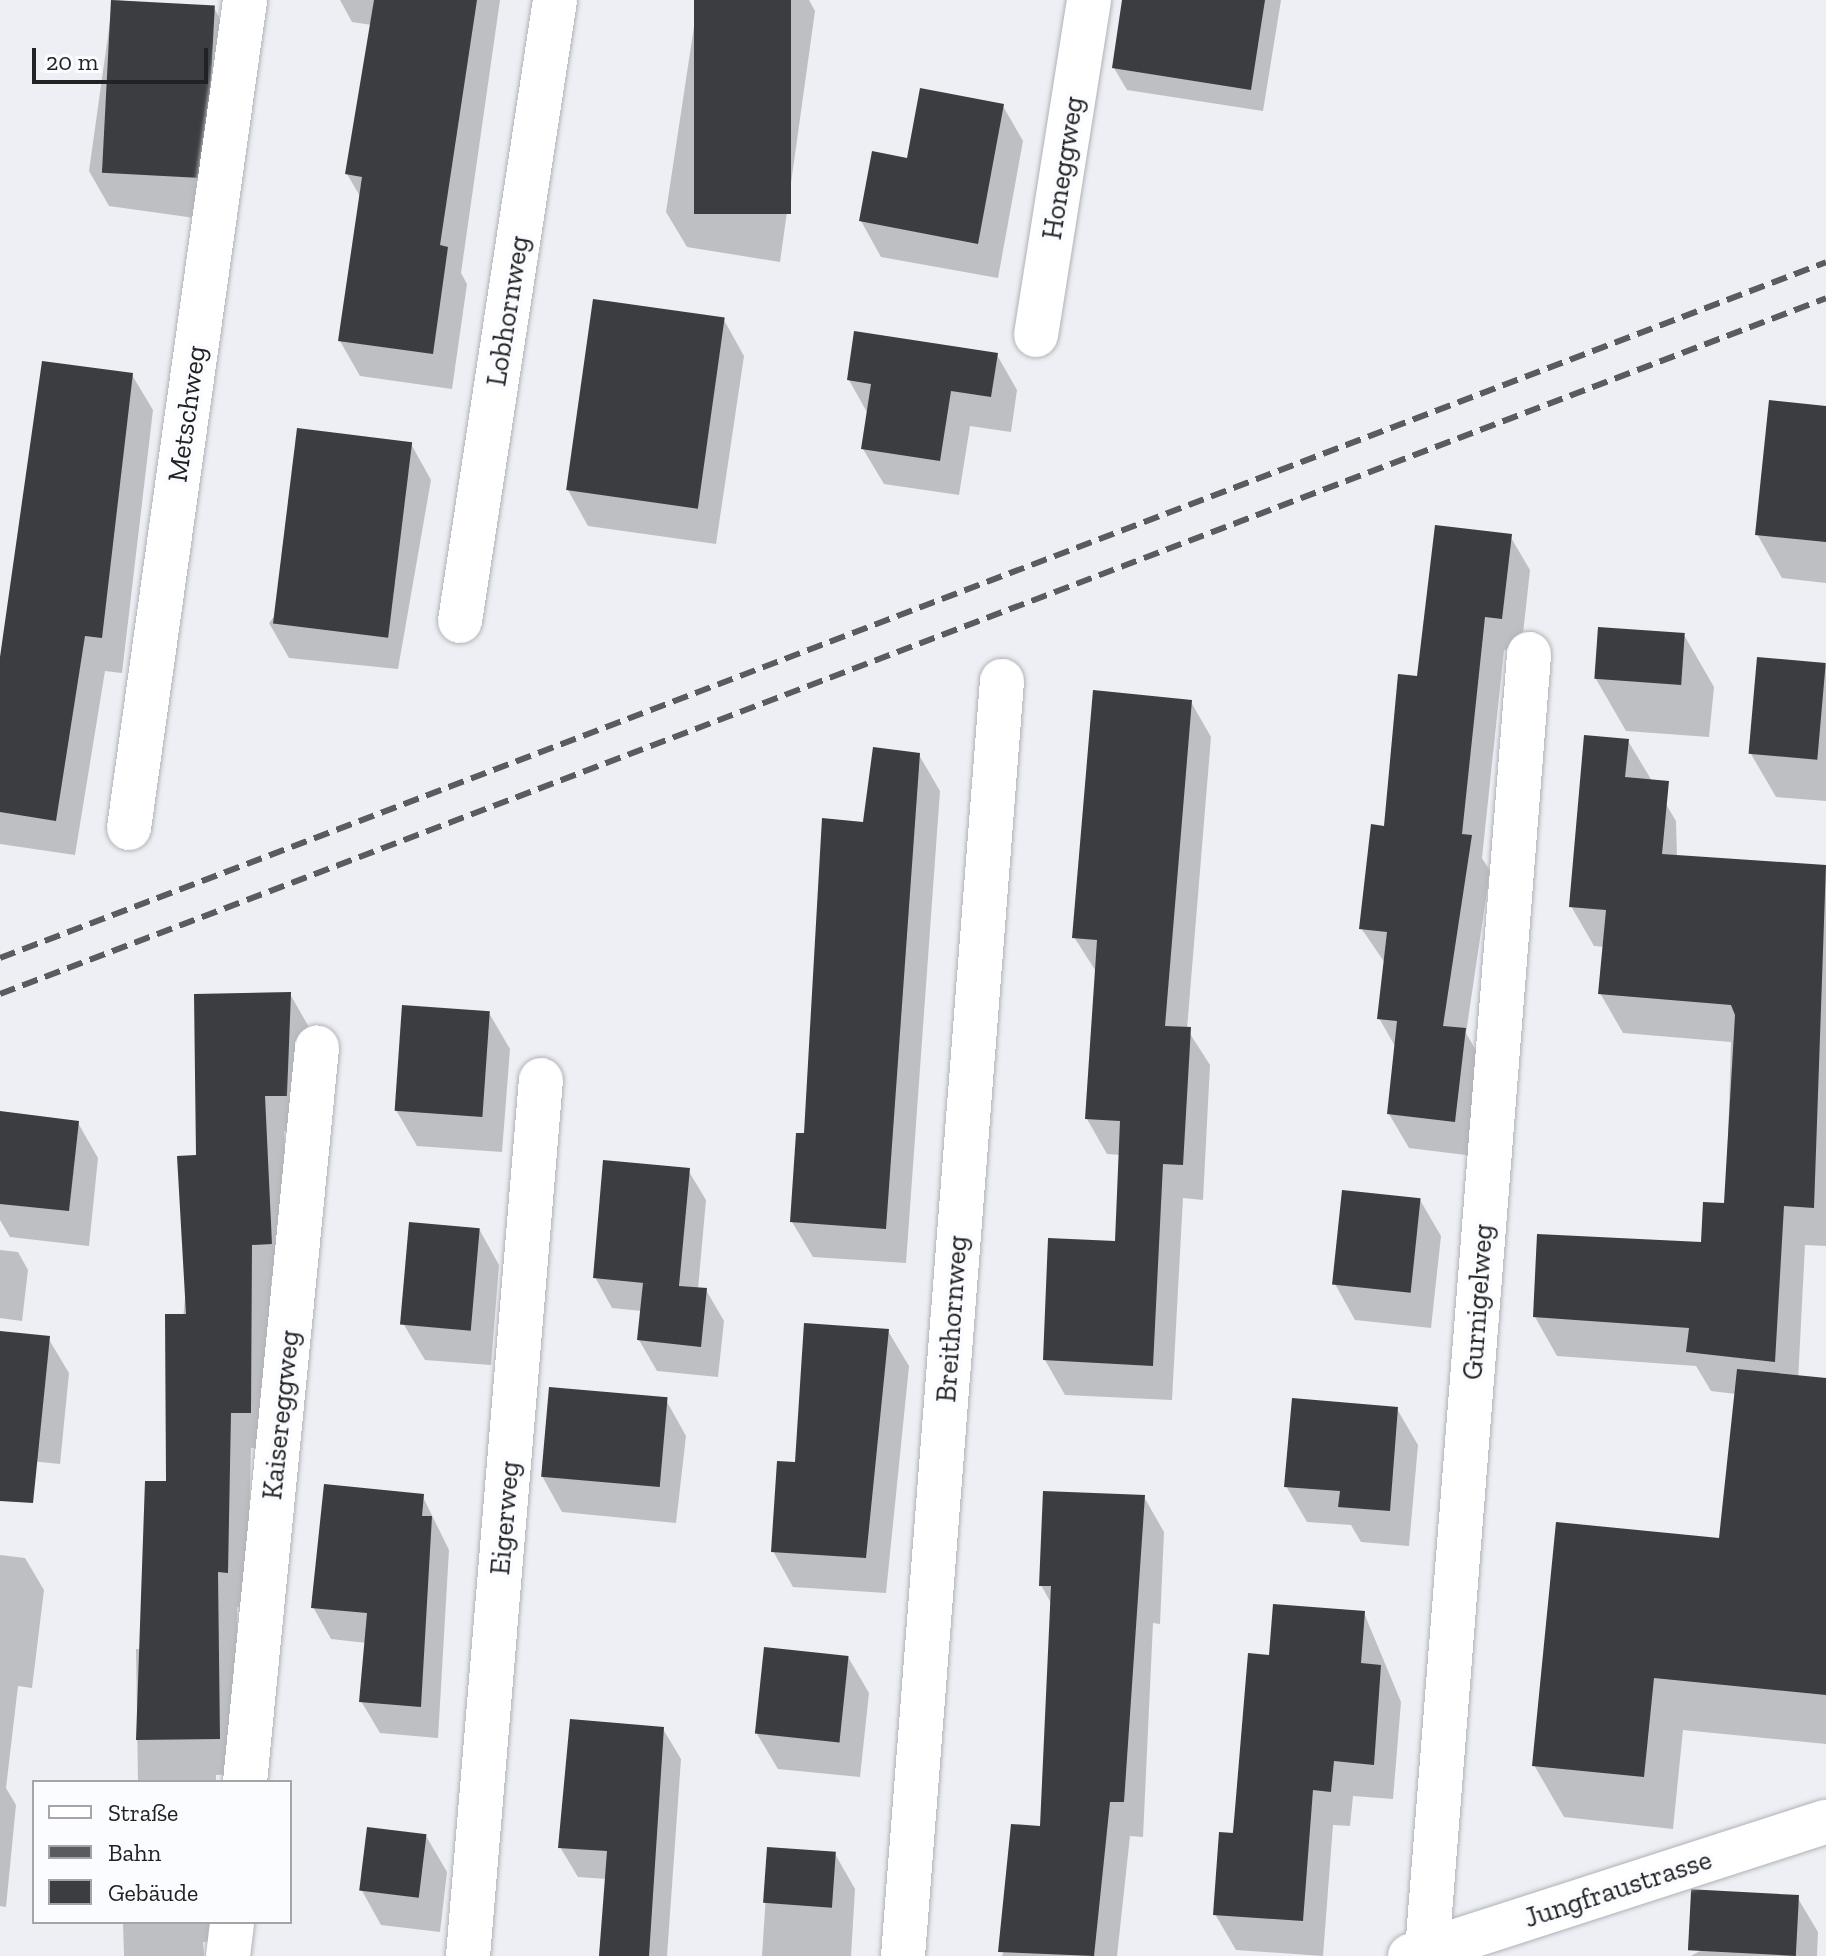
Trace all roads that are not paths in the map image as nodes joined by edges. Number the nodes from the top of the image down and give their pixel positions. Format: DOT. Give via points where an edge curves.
graph roads {
  1 [pos="245,0"];
  2 [pos="555,0"];
  3 [pos="1089,0"];
  4 [pos="1036,335"];
  5 [pos="460,621"];
  6 [pos="1529,654"];
  7 [pos="1002,681"];
  8 [pos="129,828"];
  9 [pos="317,1048"];
  10 [pos="541,1080"];
  11 [pos="245,1780"];
  12 [pos="1826,1822"];
  13 [pos="232,1924"];
  14 [pos="1419,1953"];
  15 [pos="228,1956"];
  16 [pos="468,1956"];
  17 [pos="903,1956"];
  1 -- 8 [label="street, Metschweg"];
  2 -- 5 [label="street, Lobhornweg"];
  3 -- 4 [label="street, Honeggweg"];
  6 -- 14 [label="street, Gurnigelweg"];
  7 -- 17 [label="street, Breithornweg"];
  9 -- 11 [label="street, Kaisereggweg"];
  10 -- 16 [label="street, Eigerweg"];
  12 -- 14 [label="street, Jungfraustrasse"];
  13 -- 15 [label="street"];
}
